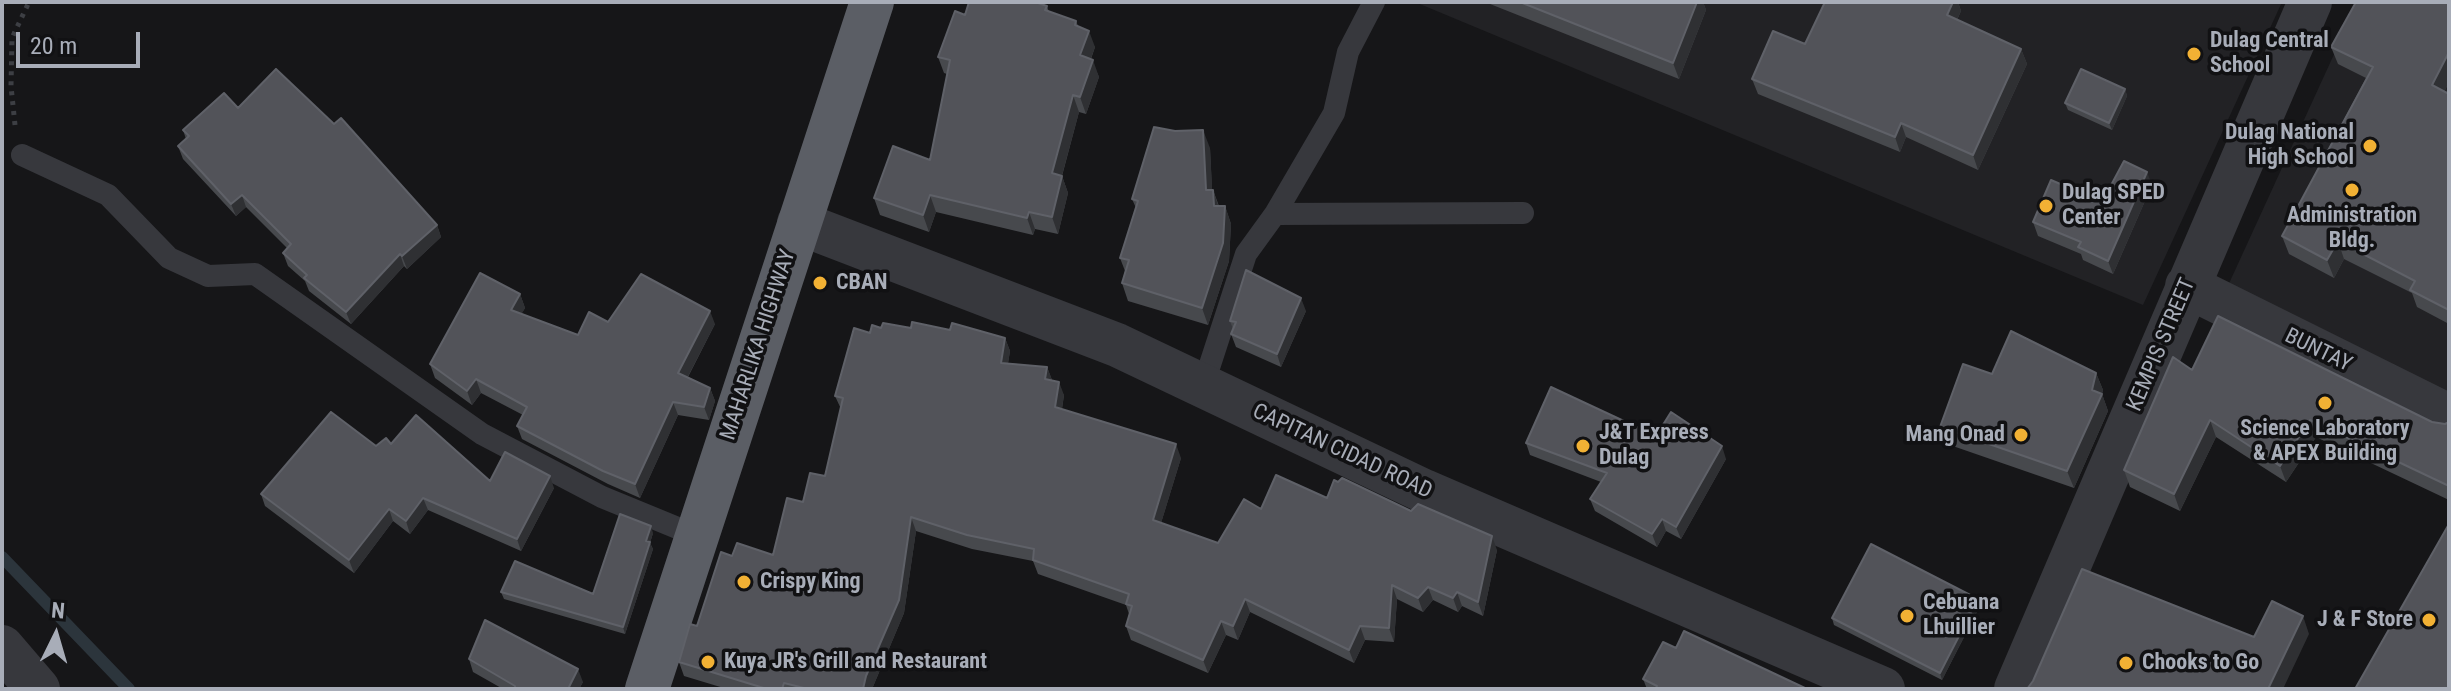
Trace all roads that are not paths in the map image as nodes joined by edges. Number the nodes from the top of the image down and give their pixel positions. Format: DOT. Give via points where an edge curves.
graph roads {
  1 [pos="872,2"];
  2 [pos="1374,2"];
  3 [pos="2310,2"];
  4 [pos="22,155"];
  5 [pos="1523,213"];
  6 [pos="1275,214"];
  7 [pos="799,223"];
  8 [pos="2187,286"];
  9 [pos="1203,386"];
  10 [pos="2449,416"];
  11 [pos="697,536"];
  12 [pos="2,647"];
  13 [pos="38,689"];
  14 [pos="647,689"];
  15 [pos="1883,689"];
  16 [pos="2016,689"];
  1 -- 7 [label="highway, MAHARLIKA HIGHWAY"];
  2 -- 6 [label="lane" via="1348,52 1334,113"];
  3 -- 8 [label="street, KEMPIS STREET"];
  4 -- 11 [label="lane" via="108,195 169,258 208,276 255,274 482,434 602,497"];
  5 -- 6 [label="lane"];
  6 -- 9 [label="lane" via="1246,254"];
  7 -- 9 [label="street, CAPITAN CIDAD ROAD" via="1117,345"];
  7 -- 11 [label="highway, MAHARLIKA HIGHWAY"];
  8 -- 10 [label="street, BUNTAY"];
  8 -- 16 [label="street, KEMPIS STREET"];
  9 -- 15 [label="street, CAPITAN CIDAD ROAD" via="1424,491"];
  11 -- 14 [label="highway, MAHARLIKA HIGHWAY"];
  12 -- 13 [label="street"];
}
